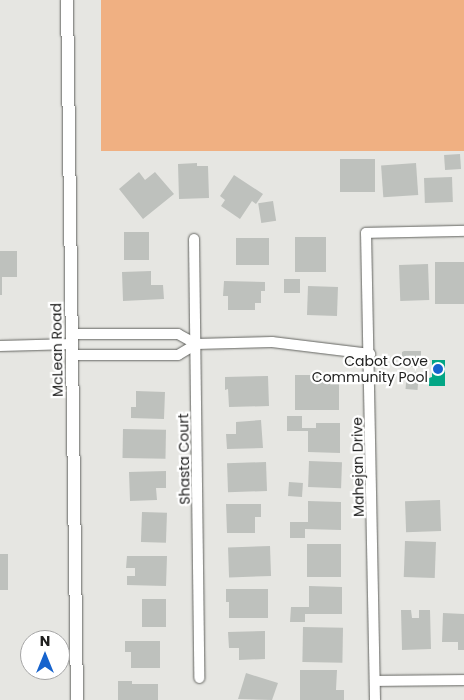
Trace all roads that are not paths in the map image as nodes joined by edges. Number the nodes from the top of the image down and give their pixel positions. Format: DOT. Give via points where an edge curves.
graph roads {
  1 [pos="67,0"];
  2 [pos="464,231"];
  3 [pos="194,239"];
  4 [pos="72,344"];
  5 [pos="196,344"];
  6 [pos="0,346"];
  7 [pos="370,354"];
  8 [pos="199,678"];
  9 [pos="464,680"];
  10 [pos="375,681"];
  11 [pos="77,700"];
  12 [pos="375,700"];
  1 -- 4 [label="street, McLean Road"];
  2 -- 7 [label="street, Mahejan Drive" via="366,233"];
  3 -- 5 [label="street, Shasta Court"];
  4 -- 5 [label="street" via="178,334"];
  4 -- 5 [label="street" via="178,355"];
  4 -- 6 [label="street"];
  4 -- 11 [label="street, McLean Road"];
  5 -- 7 [label="street" via="272,342"];
  5 -- 8 [label="street, Shasta Court"];
  7 -- 10 [label="street, Mahejan Drive"];
  9 -- 10 [label="street"];
  10 -- 12 [label="street, Mahejan Drive"];
}
